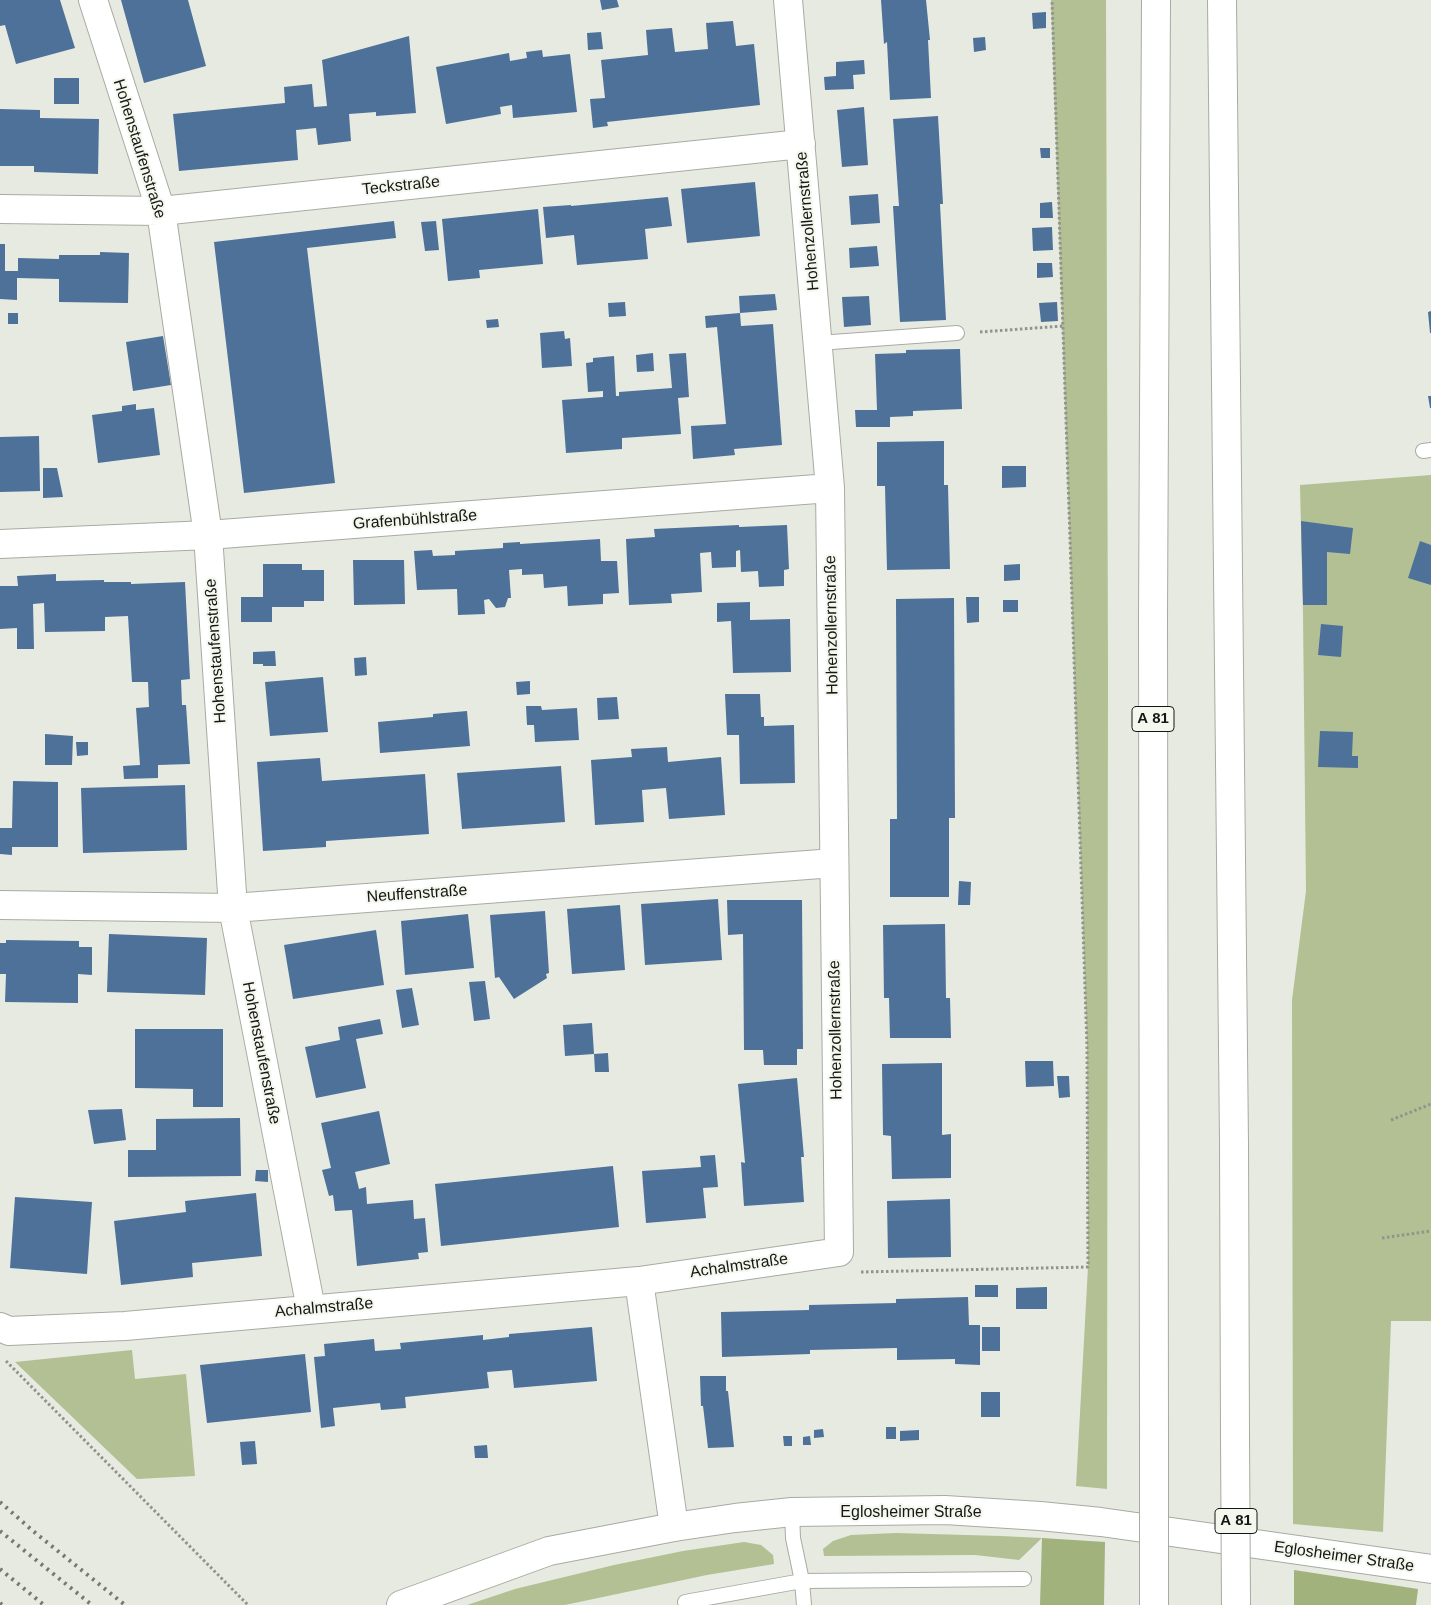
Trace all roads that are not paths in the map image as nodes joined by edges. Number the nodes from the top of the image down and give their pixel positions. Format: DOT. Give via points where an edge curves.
graph roads {
  1 [pos="93,0"];
  2 [pos="788,0"];
  3 [pos="1156,0"];
  4 [pos="1222,0"];
  5 [pos="801,144"];
  6 [pos="0,209"];
  7 [pos="161,211"];
  8 [pos="957,333"];
  9 [pos="818,343"];
  10 [pos="830,488"];
  11 [pos="208,535"];
  12 [pos="0,544"];
  13 [pos="834,863"];
  14 [pos="0,905"];
  15 [pos="233,908"];
  16 [pos="838,1252"];
  17 [pos="639,1281"];
  18 [pos="311,1309"];
  19 [pos="4,1329"];
  20 [pos="792,1512"];
  21 [pos="674,1527"];
  22 [pos="1431,1569"];
  23 [pos="1024,1579"];
  24 [pos="802,1581"];
  25 [pos="685,1602"];
  26 [pos="401,1605"];
  27 [pos="804,1605"];
  28 [pos="1154,1605"];
  29 [pos="1236,1605"];
  1 -- 7 [label="main road, Hohenstaufenstraße"];
  2 -- 5 [label="main road, Hohenzollernstraße"];
  3 -- 28 [label="main road, A 81, bridge"];
  4 -- 29 [label="main road, A 81, bridge"];
  5 -- 7 [label="main road, Teckstraße"];
  5 -- 9 [label="main road, Hohenzollernstraße"];
  6 -- 7 [label="main road, Teckstraße"];
  7 -- 11 [label="main road, Hohenstaufenstraße"];
  8 -- 9 [label="lane"];
  9 -- 10 [label="main road, Hohenzollernstraße"];
  10 -- 11 [label="main road, Grafenbühlstraße"];
  10 -- 13 [label="main road, Hohenzollernstraße"];
  11 -- 12 [label="main road, Grafenbühlstraße"];
  11 -- 15 [label="main road, Hohenstaufenstraße"];
  13 -- 15 [label="main road, Neuffenstraße"];
  13 -- 16 [label="main road, Hohenzollernstraße"];
  14 -- 15 [label="main road, Neuffenstraße"];
  15 -- 18 [label="main road, Hohenstaufenstraße"];
  16 -- 17 [label="main road, Achalmstraße"];
  17 -- 18 [label="main road, Achalmstraße"];
  17 -- 21 [label="main road"];
  18 -- 19 [label="main road, Achalmstraße" via="125,1326"];
  20 -- 21 [label="main road, Eglosheimer Straße"];
  20 -- 22 [label="main road, Eglosheimer Straße" via="945,1510 1048,1517"];
  20 -- 24 [label="lane" via="793,1538"];
  21 -- 26 [label="main road, Eglosheimer Straße" via="549,1551"];
  23 -- 24 [label="lane"];
  24 -- 25 [label="lane"];
  24 -- 27 [label="lane"];
}
